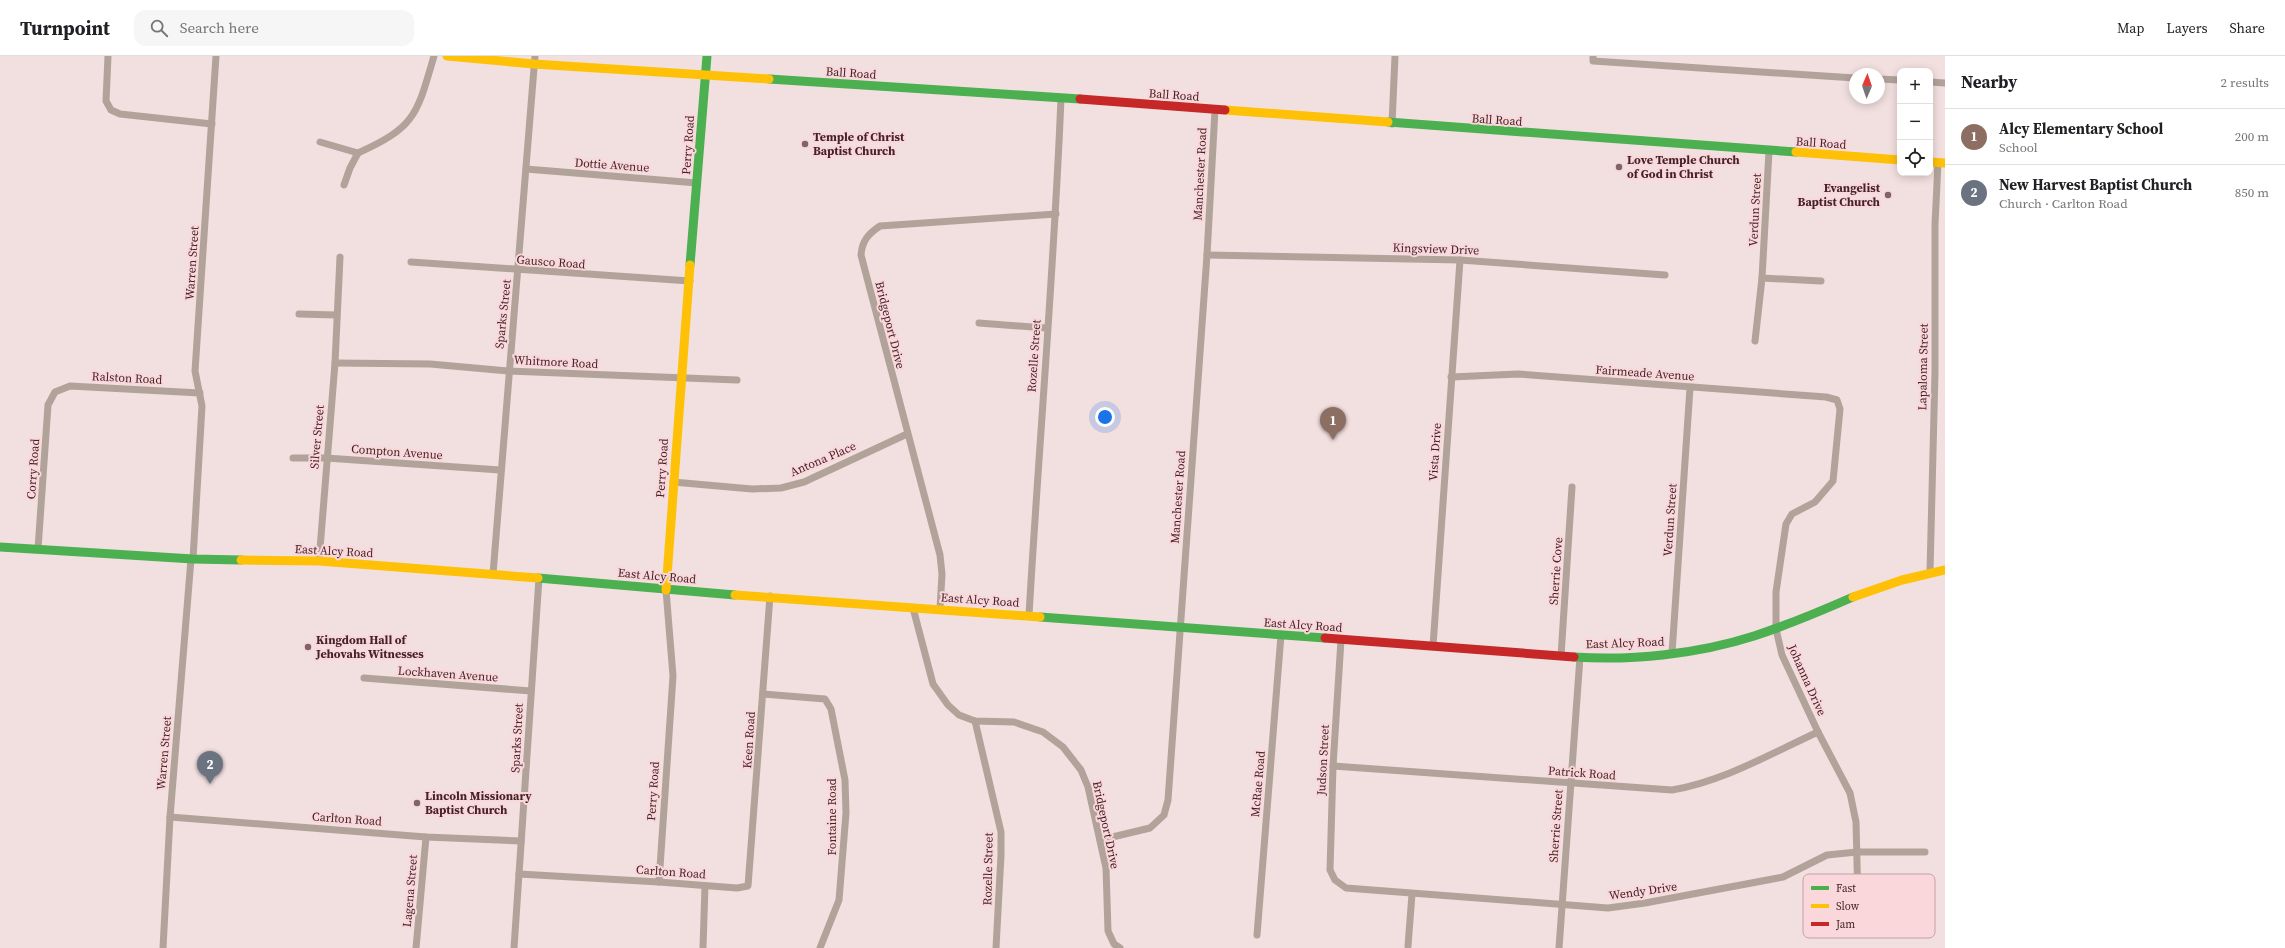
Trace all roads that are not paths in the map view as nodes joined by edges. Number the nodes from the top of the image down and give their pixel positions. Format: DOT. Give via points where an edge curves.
graph roads {
  1 [pos="108,56"];
  2 [pos="216,56"];
  3 [pos="434,56"];
  4 [pos="447,56"];
  5 [pos="707,56"];
  6 [pos="1395,56"];
  7 [pos="1593,59"];
  8 [pos="534,60"];
  9 [pos="705,75"];
  10 [pos="1849,78"];
  11 [pos="1885,79"];
  12 [pos="1897,80"];
  13 [pos="1933,82"];
  14 [pos="1945,83"];
  15 [pos="1060,98"];
  16 [pos="1215,110"];
  17 [pos="212,124"];
  18 [pos="1392,124"];
  19 [pos="320,142"];
  20 [pos="1769,151"];
  21 [pos="358,153"];
  22 [pos="1897,160"];
  23 [pos="1938,163"];
  24 [pos="526,169"];
  25 [pos="697,183"];
  26 [pos="344,185"];
  27 [pos="1056,214"];
  28 [pos="1207,255"];
  29 [pos="340,257"];
  30 [pos="1460,260"];
  31 [pos="411,262"];
  32 [pos="519,271"];
  33 [pos="1665,274"];
  34 [pos="1762,278"];
  35 [pos="690,281"];
  36 [pos="1821,281"];
  37 [pos="299,314"];
  38 [pos="336,315"];
  39 [pos="978,323"];
  40 [pos="1046,328"];
  41 [pos="1756,341"];
  42 [pos="335,362"];
  43 [pos="508,371"];
  44 [pos="1451,377"];
  45 [pos="680,379"];
  46 [pos="737,380"];
  47 [pos="1690,388"];
  48 [pos="55,392"];
  49 [pos="200,392"];
  50 [pos="1837,400"];
  51 [pos="906,434"];
  52 [pos="293,458"];
  53 [pos="326,458"];
  54 [pos="500,470"];
  55 [pos="673,482"];
  56 [pos="1572,487"];
  57 [pos="0,547"];
  58 [pos="38,550"];
  59 [pos="192,559"];
  60 [pos="319,561"];
  61 [pos="1945,570"];
  62 [pos="1930,572"];
  63 [pos="493,574"];
  64 [pos="539,578"];
  65 [pos="666,590"];
  66 [pos="770,596"];
  67 [pos="913,608"];
  68 [pos="940,609"];
  69 [pos="1029,615"];
  70 [pos="1179,627"];
  71 [pos="1776,629"];
  72 [pos="1281,636"];
  73 [pos="1341,640"];
  74 [pos="1433,646"];
  75 [pos="1672,653"];
  76 [pos="1561,656"];
  77 [pos="1580,657"];
  78 [pos="364,678"];
  79 [pos="530,691"];
  80 [pos="763,694"];
  81 [pos="975,721"];
  82 [pos="1818,732"];
  83 [pos="1333,766"];
  84 [pos="1570,784"];
  85 [pos="170,817"];
  86 [pos="426,837"];
  87 [pos="1100,840"];
  88 [pos="521,841"];
  89 [pos="1857,852"];
  90 [pos="1925,852"];
  91 [pos="519,874"];
  92 [pos="1857,874"];
  93 [pos="1335,880"];
  94 [pos="659,882"];
  95 [pos="705,886"];
  96 [pos="748,886"];
  97 [pos="1412,894"];
  98 [pos="1561,904"];
  99 [pos="1257,935"];
  100 [pos="1408,946"];
  101 [pos="162,948"];
  102 [pos="416,948"];
  103 [pos="514,948"];
  104 [pos="703,948"];
  105 [pos="820,948"];
  106 [pos="996,948"];
  107 [pos="1120,948"];
  108 [pos="1559,948"];
  1 -- 17 [label="street" via="106,101 111,110 120,114"];
  2 -- 17 [label="street, Warren Street"];
  3 -- 21 [label="street" via="420,103 411,118 397,132"];
  4 -- 8 [label="street, Ball Road"];
  5 -- 9 [label="street, Perry Road"];
  6 -- 18 [label="street"];
  7 -- 10 [label="street"];
  8 -- 9 [label="street, Ball Road"];
  8 -- 24 [label="street, Sparks Street"];
  9 -- 15 [label="street, Ball Road"];
  9 -- 25 [label="street, Perry Road"];
  11 -- 12 [label="street"];
  13 -- 14 [label="street"];
  15 -- 16 [label="street, Ball Road"];
  15 -- 27 [label="street, Rozelle Street"];
  16 -- 18 [label="street, Ball Road"];
  16 -- 28 [label="street, Manchester Road"];
  17 -- 49 [label="street, Warren Street" via="195,371"];
  18 -- 20 [label="street, Ball Road"];
  19 -- 21 [label="street"];
  20 -- 22 [label="street, Ball Road"];
  20 -- 34 [label="street, Verdun Street"];
  21 -- 26 [label="street"];
  23 -- 62 [label="street, Lapaloma Street"];
  24 -- 25 [label="street, Dottie Avenue"];
  24 -- 32 [label="street, Sparks Street"];
  25 -- 35 [label="street, Perry Road"];
  27 -- 40 [label="street, Rozelle Street"];
  27 -- 51 [label="street, Bridgeport Drive" via="880,226 870,232 862,244 861,255"];
  28 -- 30 [label="street, Kingsview Drive"];
  28 -- 70 [label="street, Manchester Road"];
  29 -- 38 [label="street, Silver Street"];
  30 -- 33 [label="street, Kingsview Drive"];
  30 -- 44 [label="street, Vista Drive"];
  31 -- 32 [label="street, Gausco Road"];
  32 -- 35 [label="street, Gausco Road"];
  32 -- 43 [label="street, Sparks Street"];
  34 -- 36 [label="street"];
  34 -- 41 [label="street, Verdun Street"];
  35 -- 45 [label="street, Perry Road"];
  37 -- 38 [label="street"];
  38 -- 42 [label="street, Silver Street"];
  39 -- 40 [label="street"];
  40 -- 69 [label="street, Rozelle Street"];
  42 -- 43 [label="street, Whitmore Road" via="430,364"];
  42 -- 53 [label="street, Silver Street"];
  43 -- 45 [label="street, Whitmore Road"];
  43 -- 54 [label="street, Sparks Street"];
  44 -- 47 [label="street, Fairmeade Avenue" via="1518,374"];
  44 -- 74 [label="street, Vista Drive"];
  45 -- 46 [label="street, Whitmore Road"];
  45 -- 55 [label="street, Perry Road"];
  47 -- 50 [label="street, Fairmeade Avenue" via="1826,397"];
  47 -- 75 [label="street, Verdun Street"];
  48 -- 49 [label="street, Ralston Road" via="70,386"];
  48 -- 58 [label="street, Corry Road" via="48,406"];
  49 -- 59 [label="street, Warren Street" via="202,406"];
  50 -- 71 [label="street, Johanna Drive" via="1840,409 1833,481 1815,502 1792,514 1786,524 1776,592"];
  51 -- 55 [label="street, Antona Place" via="804,482 781,488 752,489"];
  51 -- 68 [label="street, Bridgeport Drive" via="940,555"];
  52 -- 53 [label="street, Compton Avenue"];
  53 -- 54 [label="street, Compton Avenue"];
  53 -- 60 [label="street, Silver Street"];
  54 -- 63 [label="street, Sparks Street"];
  55 -- 65 [label="street, Perry Road"];
  56 -- 76 [label="street, Sherrie Cove"];
  57 -- 58 [label="street, East Alcy Road"];
  58 -- 59 [label="street, East Alcy Road"];
  59 -- 60 [label="street, East Alcy Road"];
  59 -- 85 [label="street, Warren Street"];
  60 -- 63 [label="street, East Alcy Road"];
  61 -- 62 [label="street, East Alcy Road"];
  62 -- 71 [label="street, East Alcy Road" via="1851,598"];
  63 -- 64 [label="street, East Alcy Road"];
  64 -- 65 [label="street, East Alcy Road"];
  64 -- 79 [label="street, Sparks Street"];
  65 -- 66 [label="street, East Alcy Road"];
  65 -- 94 [label="street, Perry Road" via="674,676"];
  66 -- 67 [label="street, East Alcy Road"];
  66 -- 80 [label="street, Keen Road"];
  67 -- 68 [label="street, East Alcy Road"];
  67 -- 81 [label="street, Bridgeport Drive" via="933,684 948,705 959,715"];
  68 -- 69 [label="street, East Alcy Road"];
  69 -- 70 [label="street, East Alcy Road"];
  70 -- 72 [label="street, East Alcy Road"];
  70 -- 87 [label="street, Manchester Road" via="1168,800 1164,815 1150,828"];
  71 -- 75 [label="street, East Alcy Road" via="1716,646"];
  71 -- 82 [label="street, Johanna Drive" via="1782,655"];
  72 -- 73 [label="street, East Alcy Road"];
  72 -- 99 [label="street, McRae Road"];
  73 -- 74 [label="street, East Alcy Road"];
  73 -- 83 [label="street, Judson Street"];
  74 -- 76 [label="street, East Alcy Road"];
  75 -- 77 [label="street, East Alcy Road"];
  76 -- 77 [label="street, East Alcy Road"];
  77 -- 84 [label="street, Sherrie Street"];
  78 -- 79 [label="street, Lockhaven Avenue"];
  79 -- 88 [label="street, Sparks Street"];
  80 -- 96 [label="street, Keen Road"];
  80 -- 105 [label="street, Fontaine Road" via="825,699 831,709 845,780 846,813 839,900"];
  81 -- 87 [label="street, Bridgeport Drive" via="1014,722 1043,732 1064,747 1081,770 1088,787"];
  81 -- 106 [label="street, Rozelle Street" via="1000,832"];
  82 -- 84 [label="street, Patrick Road" via="1721,778 1696,786 1672,790"];
  82 -- 89 [label="street, Johanna Drive" via="1850,793 1856,822"];
  83 -- 84 [label="street, Patrick Road"];
  83 -- 93 [label="street, Judson Street" via="1330,870"];
  84 -- 98 [label="street, Sherrie Street"];
  85 -- 86 [label="street, Carlton Road"];
  85 -- 101 [label="street, Warren Street"];
  86 -- 88 [label="street, Carlton Road"];
  86 -- 102 [label="street, Lagena Street"];
  87 -- 107 [label="street, Bridgeport Drive" via="1106,868 1108,931 1114,944"];
  88 -- 91 [label="street, Sparks Street"];
  89 -- 90 [label="street, Wendy Drive"];
  89 -- 92 [label="street, Johanna Drive"];
  89 -- 98 [label="street, Wendy Drive" via="1827,855 1783,877 1645,903 1608,908"];
  91 -- 94 [label="street, Carlton Road"];
  91 -- 103 [label="street, Sparks Street"];
  93 -- 97 [label="street, Wendy Drive" via="1346,888"];
  94 -- 95 [label="street, Carlton Road"];
  95 -- 96 [label="street, Carlton Road"];
  95 -- 104 [label="street"];
  97 -- 98 [label="street, Wendy Drive"];
  97 -- 100 [label="street"];
  98 -- 108 [label="street, Sherrie Street"];
}
